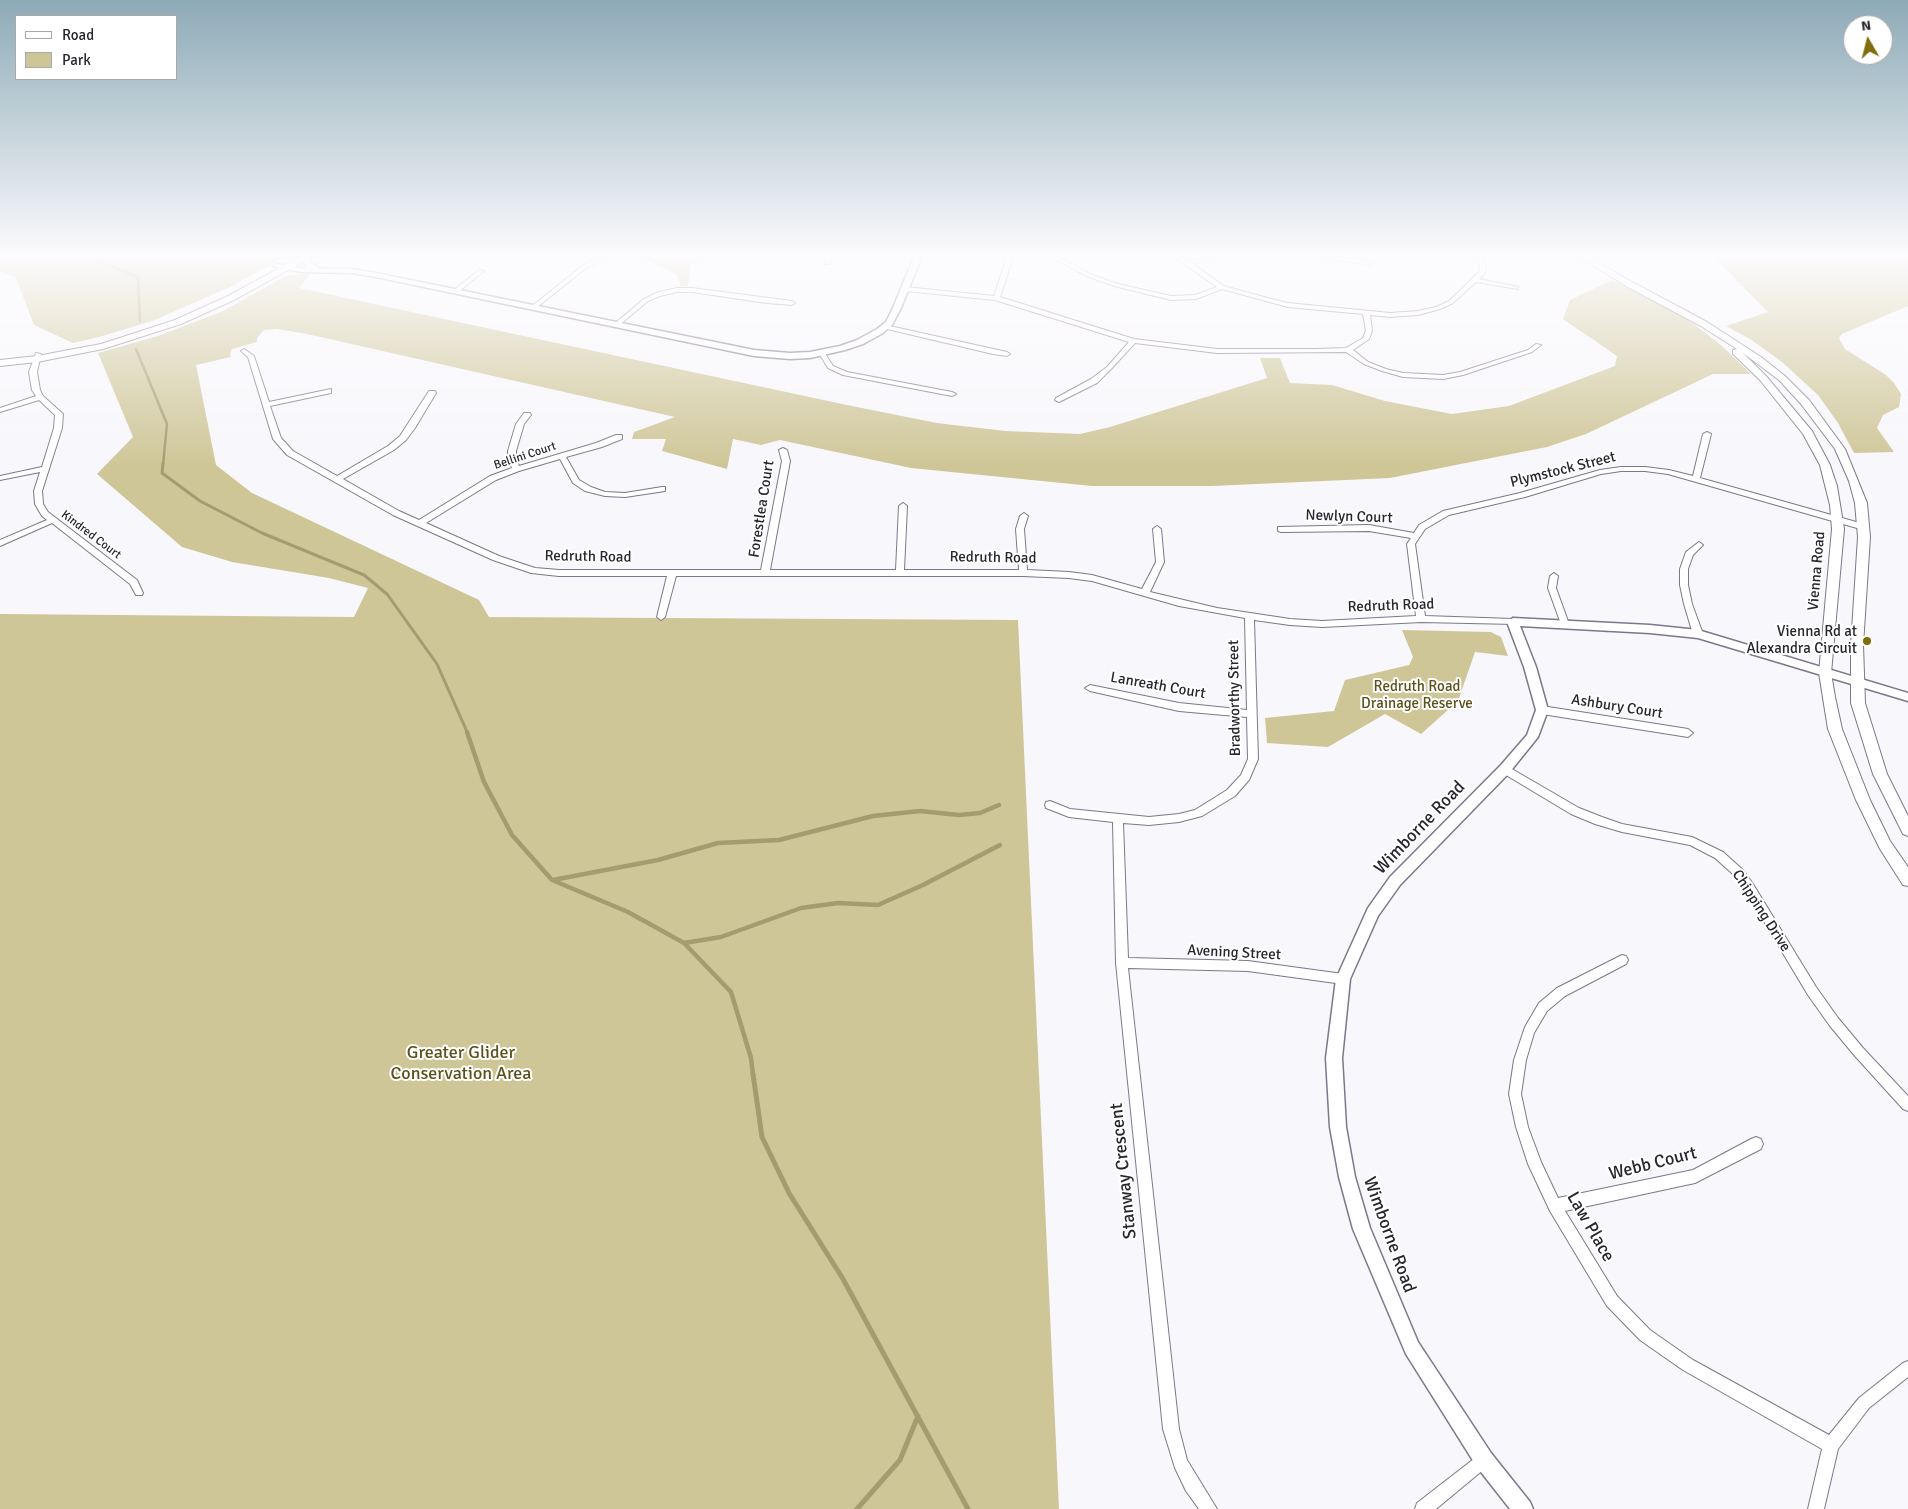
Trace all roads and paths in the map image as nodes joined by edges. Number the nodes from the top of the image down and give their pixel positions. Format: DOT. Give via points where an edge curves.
graph roads {
  1 [pos="170,324"];
  2 [pos="887,324"];
  3 [pos="1080,324"];
  4 [pos="1368,324"];
  5 [pos="1698,324"];
  6 [pos="1705,324"];
  7 [pos="616,325"];
  8 [pos="885,327"];
  9 [pos="1133,341"];
  10 [pos="1538,345"];
  11 [pos="1348,350"];
  12 [pos="244,351"];
  13 [pos="822,353"];
  14 [pos="1006,354"];
  15 [pos="38,356"];
  16 [pos="0,358"];
  17 [pos="0,363"];
  18 [pos="328,391"];
  19 [pos="432,393"];
  20 [pos="952,394"];
  21 [pos="40,397"];
  22 [pos="1059,400"];
  23 [pos="266,405"];
  24 [pos="0,410"];
  25 [pos="527,415"];
  26 [pos="1707,434"];
  27 [pos="619,437"];
  28 [pos="783,450"];
  29 [pos="562,456"];
  30 [pos="45,469"];
  31 [pos="516,469"];
  32 [pos="0,478"];
  33 [pos="1696,479"];
  34 [pos="336,480"];
  35 [pos="662,489"];
  36 [pos="903,506"];
  37 [pos="1024,516"];
  38 [pos="52,520"];
  39 [pos="1837,520"];
  40 [pos="419,524"];
  41 [pos="1864,528"];
  42 [pos="1157,529"];
  43 [pos="1281,529"];
  44 [pos="1416,536"];
  45 [pos="0,543"];
  46 [pos="1699,545"];
  47 [pos="672,573"];
  48 [pos="765,573"];
  49 [pos="900,573"];
  50 [pos="1023,573"];
  51 [pos="1554,576"];
  52 [pos="139,593"];
  53 [pos="1145,593"];
  54 [pos="661,617"];
  55 [pos="1249,617"];
  56 [pos="1421,618"];
  57 [pos="1513,622"];
  58 [pos="1565,624"];
  59 [pos="1698,634"];
  60 [pos="1825,673"];
  61 [pos="1856,682"];
  62 [pos="1090,688"];
  63 [pos="1908,697"];
  64 [pos="1542,710"];
  65 [pos="1251,714"];
  66 [pos="1688,733"];
  67 [pos="1505,769"];
  68 [pos="1050,805"];
  69 [pos="1118,819"];
  70 [pos="1908,830"];
  71 [pos="1908,880"];
  72 [pos="1622,960"];
  73 [pos="1122,963"];
  74 [pos="1343,979"];
  75 [pos="1908,1105"];
  76 [pos="1756,1144"];
  77 [pos="1555,1206"];
  78 [pos="1908,1368"];
  79 [pos="1831,1445"];
  80 [pos="1484,1460"];
  81 [pos="1209,1509"];
  82 [pos="1423,1509"];
  83 [pos="1523,1509"];
  84 [pos="1816,1509"];
  1 -- 15 [label="main road" via="103,346"];
  2 -- 8 [label="street"];
  3 -- 9 [label="street"];
  4 -- 11 [label="street" via="1366,338"];
  5 -- 39 [label="main road, Vienna Road" via="1742,358 1808,433 1832,486"];
  6 -- 41 [label="main road, Vienna Road" via="1748,351 1782,378 1805,402 1840,449 1848,466 1861,503"];
  7 -- 13 [label="street" via="762,354"];
  8 -- 13 [label="street" via="860,342"];
  8 -- 14 [label="street"];
  9 -- 11 [label="street" via="1217,351"];
  9 -- 22 [label="street" via="1094,380"];
  10 -- 11 [label="street" via="1521,354 1443,377 1416,377 1384,370 1366,363"];
  12 -- 23 [label="street, Redruth Road" via="251,356"];
  13 -- 20 [label="street" via="830,367 846,374"];
  15 -- 16 [label="main road"];
  15 -- 17 [label="main road"];
  15 -- 21 [label="street" via="33,372"];
  18 -- 23 [label="street"];
  19 -- 34 [label="street" via="403,438"];
  21 -- 24 [label="street"];
  21 -- 30 [label="street, Kindred Court" via="59,414"];
  23 -- 34 [label="street, Redruth Road" via="283,446"];
  25 -- 31 [label="street" via="520,424 512,451"];
  26 -- 33 [label="street"];
  27 -- 29 [label="street, Bellini Court"];
  28 -- 48 [label="street, Forestlea Court" via="786,461"];
  29 -- 31 [label="street, Bellini Court"];
  29 -- 35 [label="street" via="576,480 588,489 625,495"];
  30 -- 32 [label="street"];
  30 -- 38 [label="street, Kindred Court" via="38,491 39,504"];
  31 -- 40 [label="street, Bellini Court" via="493,478"];
  33 -- 39 [label="street, Plymstock Street"];
  33 -- 44 [label="street, Plymstock Street" via="1645,469 1600,472 1446,513 1422,527"];
  34 -- 40 [label="street, Redruth Road"];
  36 -- 49 [label="street"];
  37 -- 50 [label="street" via="1020,528"];
  38 -- 45 [label="street"];
  38 -- 52 [label="street, Kindred Court" via="134,582"];
  39 -- 41 [label="street, Plymstock Street"];
  39 -- 60 [label="main road, Vienna Road"];
  40 -- 47 [label="street, Redruth Road" via="534,571"];
  41 -- 61 [label="main road, Vienna Road"];
  42 -- 53 [label="street" via="1160,562"];
  43 -- 44 [label="street, Newlyn Court" via="1370,528"];
  44 -- 56 [label="street" via="1411,544"];
  46 -- 59 [label="street" via="1688,554 1684,568 1688,604"];
  47 -- 48 [label="street, Redruth Road"];
  47 -- 54 [label="street"];
  48 -- 49 [label="street, Redruth Road"];
  49 -- 50 [label="street, Redruth Road"];
  50 -- 53 [label="street, Redruth Road" via="1092,578"];
  51 -- 58 [label="street" via="1552,588"];
  53 -- 55 [label="street, Redruth Road"];
  55 -- 56 [label="street, Redruth Road" via="1322,624"];
  55 -- 65 [label="street, Bradworthy Street"];
  56 -- 57 [label="street, Redruth Road"];
  57 -- 58 [label="street, Redruth Road"];
  57 -- 64 [label="street"];
  58 -- 59 [label="street, Redruth Road"];
  59 -- 60 [label="street, Redruth Road"];
  60 -- 61 [label="street, Redruth Road"];
  60 -- 71 [label="main road, Vienna Road" via="1835,729 1846,759 1885,844"];
  61 -- 63 [label="street, Redruth Road"];
  61 -- 70 [label="main road, Vienna Road" via="1861,718 1880,774"];
  62 -- 65 [label="street, Lanreath Court" via="1179,707"];
  64 -- 66 [label="street, Ashbury Court"];
  64 -- 67 [label="street, Wimborne Road" via="1532,737"];
  65 -- 69 [label="street, Bradworthy Street" via="1253,759 1245,777 1231,793 1198,813 1179,818 1149,821"];
  67 -- 74 [label="street, Wimborne Road" via="1394,881 1372,912"];
  67 -- 75 [label="street, Chipping Drive" via="1575,811 1599,821 1692,841 1720,854 1749,887 1834,1022"];
  68 -- 69 [label="street, Bradworthy Street" via="1069,813"];
  69 -- 73 [label="street, Stanway Crescent"];
  72 -- 77 [label="street, Law Place" via="1561,992 1543,1007 1529,1031 1520,1060 1516,1094 1522,1127"];
  73 -- 74 [label="street, Avening Street" via="1248,966"];
  73 -- 81 [label="street, Stanway Crescent" via="1171,1429 1180,1463"];
  74 -- 80 [label="street, Wimborne Road" via="1334,1058 1338,1127 1347,1177 1362,1229 1412,1348"];
  76 -- 77 [label="street, Webb Court" via="1695,1176"];
  77 -- 79 [label="street, Law Place" via="1612,1301 1645,1335 1688,1365"];
  78 -- 79 [label="street" via="1864,1403"];
  79 -- 84 [label="street"];
  80 -- 82 [label="street"];
  80 -- 83 [label="street, Wimborne Road"];
}
